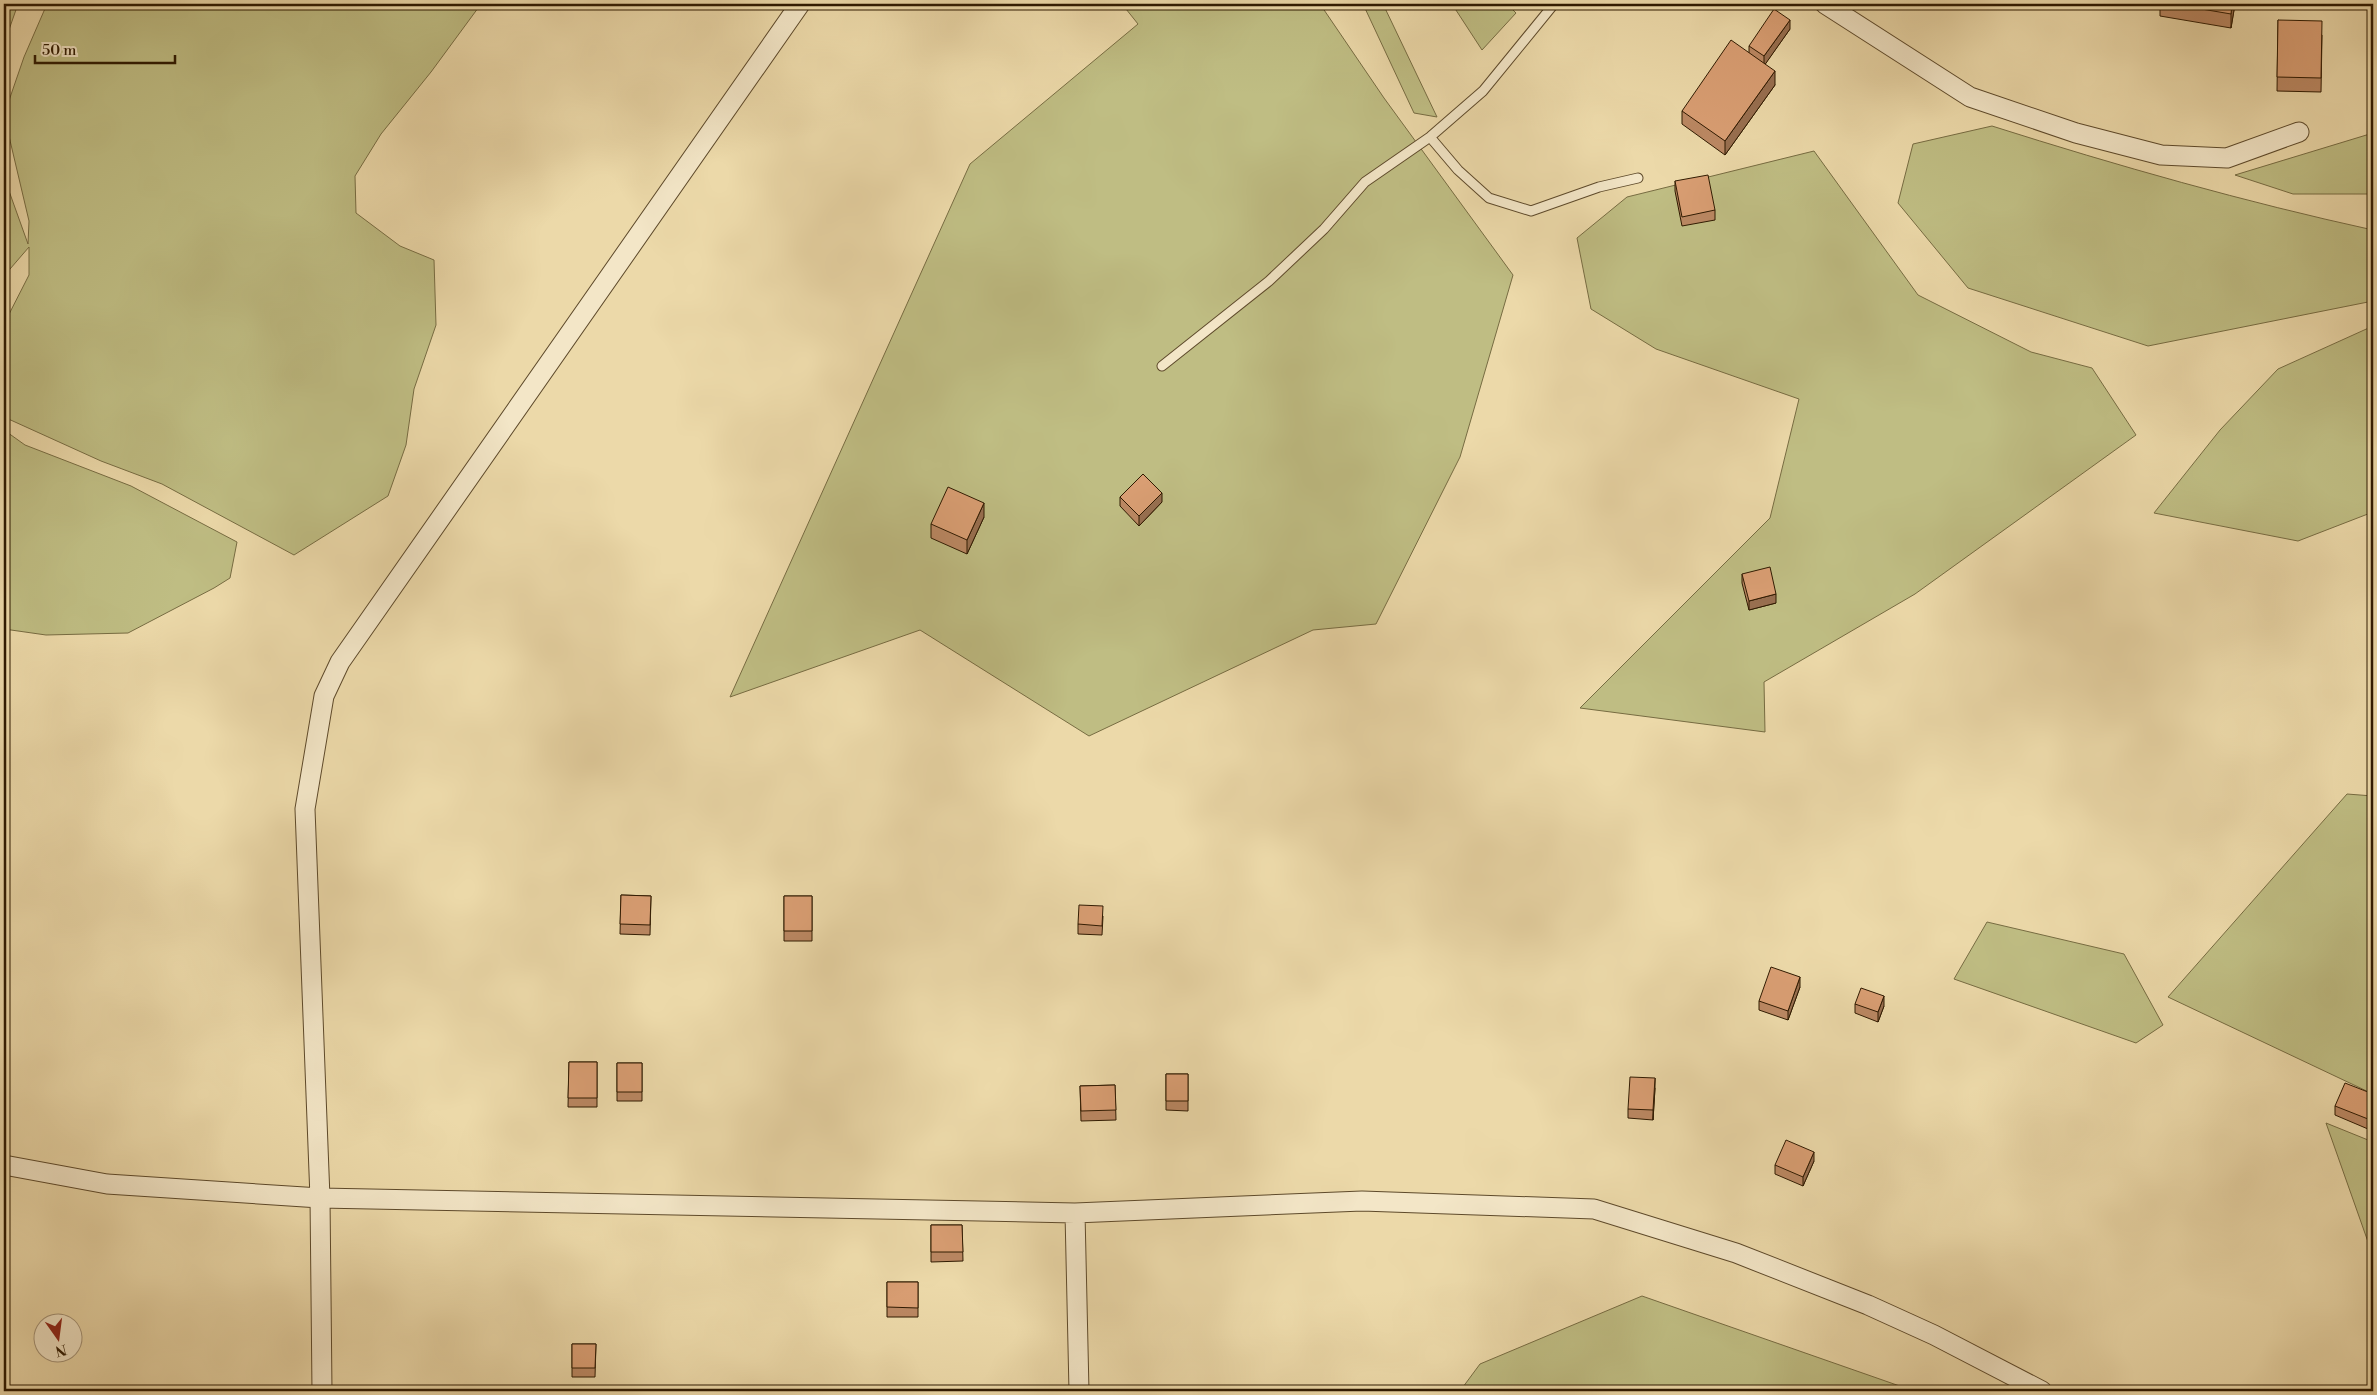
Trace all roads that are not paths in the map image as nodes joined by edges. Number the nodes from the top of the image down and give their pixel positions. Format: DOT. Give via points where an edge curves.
graph roads {
  1 [pos="800,4"];
  2 [pos="1554,4"];
  3 [pos="1825,4"];
  4 [pos="2299,132"];
  5 [pos="1430,137"];
  6 [pos="1638,178"];
  7 [pos="1162,366"];
  8 [pos="4,1165"];
  9 [pos="320,1198"];
  10 [pos="1075,1214"];
  11 [pos="322,1391"];
  12 [pos="1079,1391"];
  13 [pos="2042,1391"];
  1 -- 9 [label="street" via="340,662 324,696 305,810"];
  2 -- 5 [label="lane" via="1483,91"];
  3 -- 4 [label="street" via="1970,97 2076,133 2161,155 2227,158"];
  5 -- 6 [label="lane" via="1458,170 1489,198 1531,211 1599,187"];
  5 -- 7 [label="lane" via="1365,182 1324,228 1269,281"];
  8 -- 9 [label="street" via="107,1184"];
  9 -- 10 [label="street"];
  9 -- 11 [label="street"];
  10 -- 12 [label="street"];
  10 -- 13 [label="street" via="1362,1201 1594,1209 1736,1253 1868,1304"];
}
